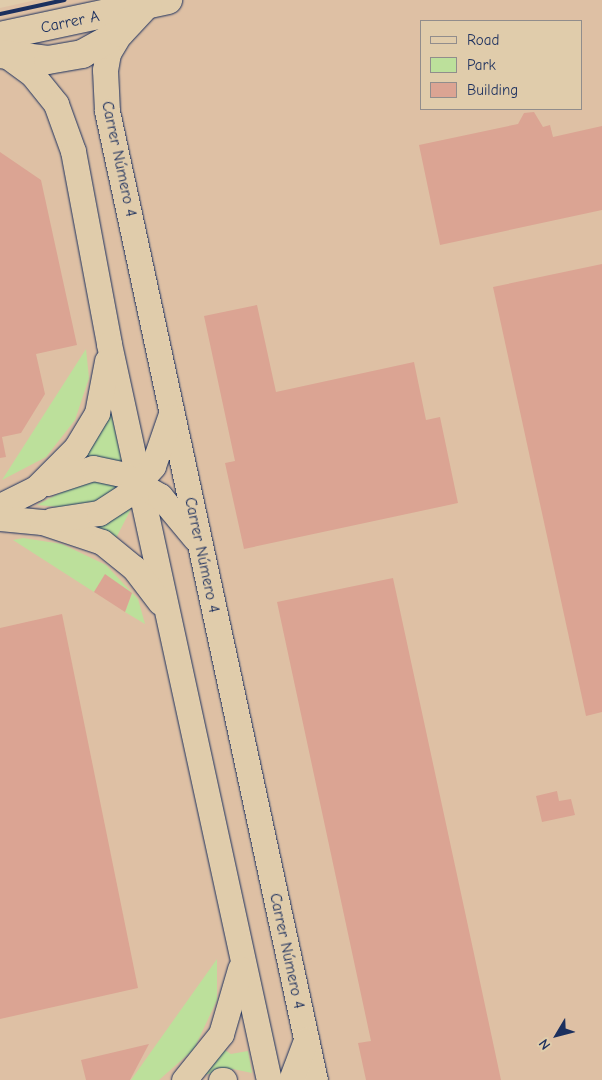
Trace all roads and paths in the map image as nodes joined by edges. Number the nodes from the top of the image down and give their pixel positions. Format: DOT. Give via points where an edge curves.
graph roads {
  1 [pos="155,2"];
  2 [pos="120,33"];
  3 [pos="3,49"];
  4 [pos="109,344"];
  5 [pos="172,410"];
  6 [pos="140,482"];
  7 [pos="36,488"];
  8 [pos="0,506"];
  9 [pos="0,518"];
  10 [pos="42,522"];
  11 [pos="200,544"];
  12 [pos="165,608"];
  13 [pos="242,954"];
  14 [pos="306,1040"];
  15 [pos="184,1080"];
  16 [pos="269,1080"];
  17 [pos="291,1080"];
  18 [pos="315,1080"];
  1 -- 2 [label="main road"];
  1 -- 3 [label="main road, Carrer A"];
  2 -- 3 [label="main road" via="66,59"];
  2 -- 5 [label="street, Carrer Número 4" via="108,53 105,70 108,110"];
  3 -- 4 [label="street" via="44,87 65,122"];
  4 -- 6 [label="street"];
  4 -- 7 [label="street" via="97,413 76,448"];
  5 -- 6 [label="street" via="162,450"];
  5 -- 11 [label="street, Carrer Número 4"];
  6 -- 7 [label="street" via="94,468"];
  6 -- 10 [label="street" via="99,513"];
  6 -- 11 [label="street" via="160,496"];
  6 -- 12 [label="street"];
  7 -- 8 [label="street"];
  9 -- 10 [label="street"];
  10 -- 12 [label="street" via="102,542 134,568"];
  11 -- 14 [label="street, Carrer Número 4"];
  12 -- 13 [label="street"];
  13 -- 15 [label="street" via="239,983 221,1034"];
  13 -- 16 [label="street"];
  14 -- 17 [label="street"];
  14 -- 18 [label="street, Carrer Número 4"];
}
